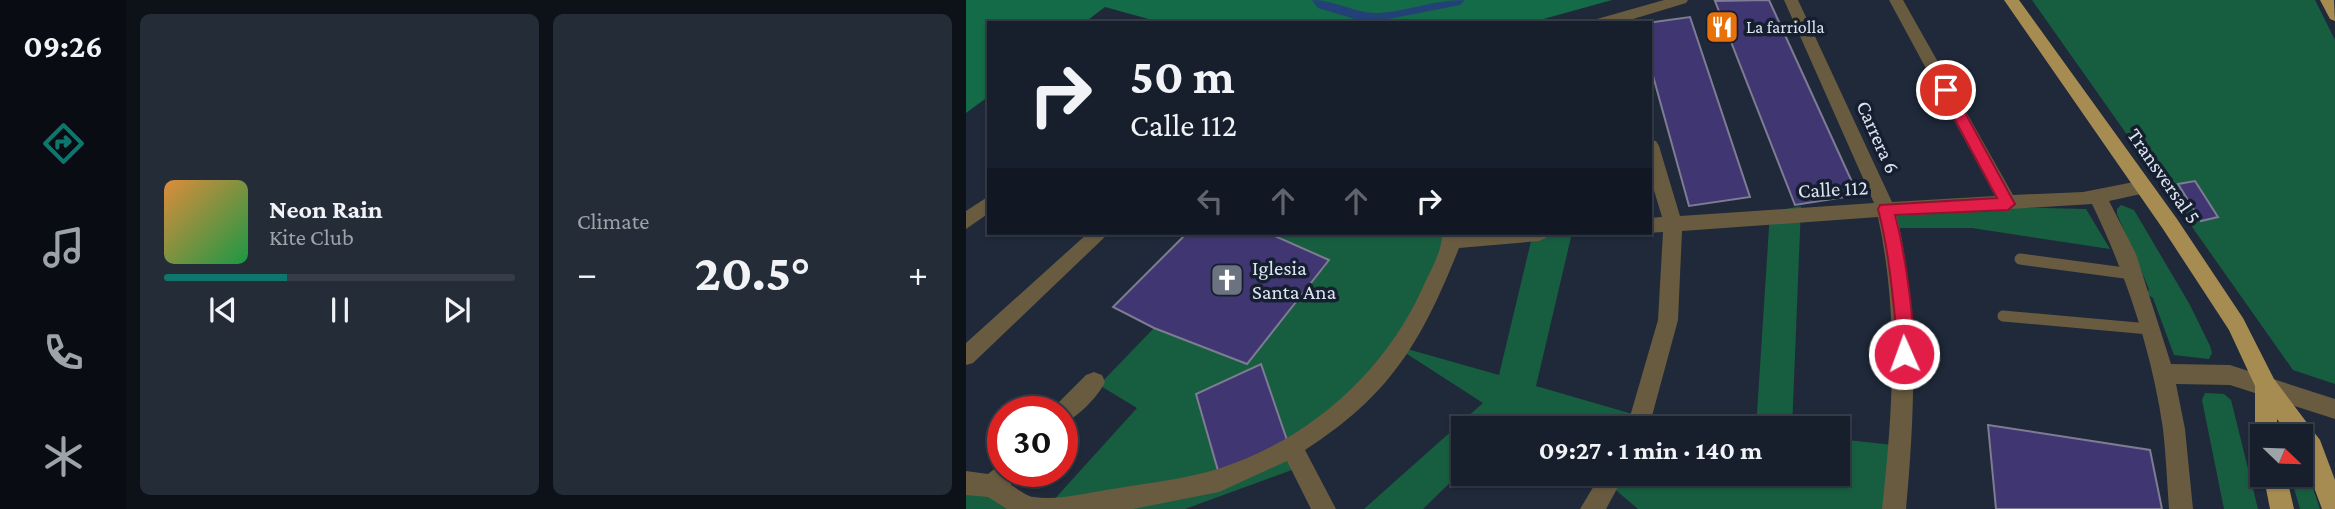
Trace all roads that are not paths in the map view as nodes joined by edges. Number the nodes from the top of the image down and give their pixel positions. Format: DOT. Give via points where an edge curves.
graph roads {
  1 [pos="1681,0"];
  2 [pos="1791,0"];
  3 [pos="1896,0"];
  4 [pos="2011,0"];
  5 [pos="2327,0"];
  6 [pos="2335,16"];
  7 [pos="1611,21"];
  8 [pos="1652,153"];
  9 [pos="2144,187"];
  10 [pos="2097,195"];
  11 [pos="987,204"];
  12 [pos="2008,204"];
  13 [pos="1886,209"];
  14 [pos="966,221"];
  15 [pos="1673,224"];
  16 [pos="1652,226"];
  17 [pos="1098,235"];
  18 [pos="1495,235"];
  19 [pos="1451,237"];
  20 [pos="2020,259"];
  21 [pos="2132,274"];
  22 [pos="2003,316"];
  23 [pos="2149,329"];
  24 [pos="966,356"];
  25 [pos="2163,374"];
  26 [pos="1094,382"];
  27 [pos="2266,386"];
  28 [pos="1078,398"];
  29 [pos="2335,409"];
  30 [pos="1641,416"];
  31 [pos="2266,424"];
  32 [pos="1292,448"];
  33 [pos="987,482"];
  34 [pos="966,483"];
  35 [pos="1606,486"];
  36 [pos="1009,487"];
  37 [pos="2277,487"];
  38 [pos="1324,509"];
  39 [pos="1592,509"];
  40 [pos="1894,509"];
  41 [pos="2182,509"];
  42 [pos="2282,509"];
  43 [pos="2334,509"];
  1 -- 7 [label="street"];
  2 -- 13 [label="street, Carrera 6"];
  3 -- 12 [label="street"];
  4 -- 9 [label="main road, Transversal 5"];
  5 -- 6 [label="main road"];
  8 -- 15 [label="street"];
  9 -- 10 [label="street, Calle 112"];
  9 -- 27 [label="main road, Transversal 5" via="2236,324"];
  10 -- 12 [label="street, Calle 112"];
  10 -- 21 [label="street"];
  11 -- 14 [label="street"];
  12 -- 13 [label="street, Calle 112"];
  13 -- 15 [label="street, Calle 112"];
  13 -- 40 [label="street, Carrera 6" via="1905,331 1902,446"];
  15 -- 16 [label="street, Calle 112"];
  15 -- 30 [label="street" via="1668,320"];
  17 -- 24 [label="street"];
  18 -- 19 [label="street"];
  19 -- 32 [label="street" via="1430,295 1395,357 1358,398"];
  20 -- 21 [label="lane"];
  21 -- 23 [label="street"];
  22 -- 23 [label="lane"];
  23 -- 25 [label="street"];
  25 -- 27 [label="street" via="2230,375"];
  25 -- 41 [label="street"];
  26 -- 28 [label="street"];
  27 -- 29 [label="street"];
  27 -- 31 [label="main road"];
  27 -- 43 [label="main road" via="2312,447"];
  32 -- 36 [label="street" via="1219,480 1128,499 1034,509"];
  32 -- 38 [label="street"];
  33 -- 34 [label="street"];
  35 -- 39 [label="street"];
  37 -- 42 [label="main road"];
}
